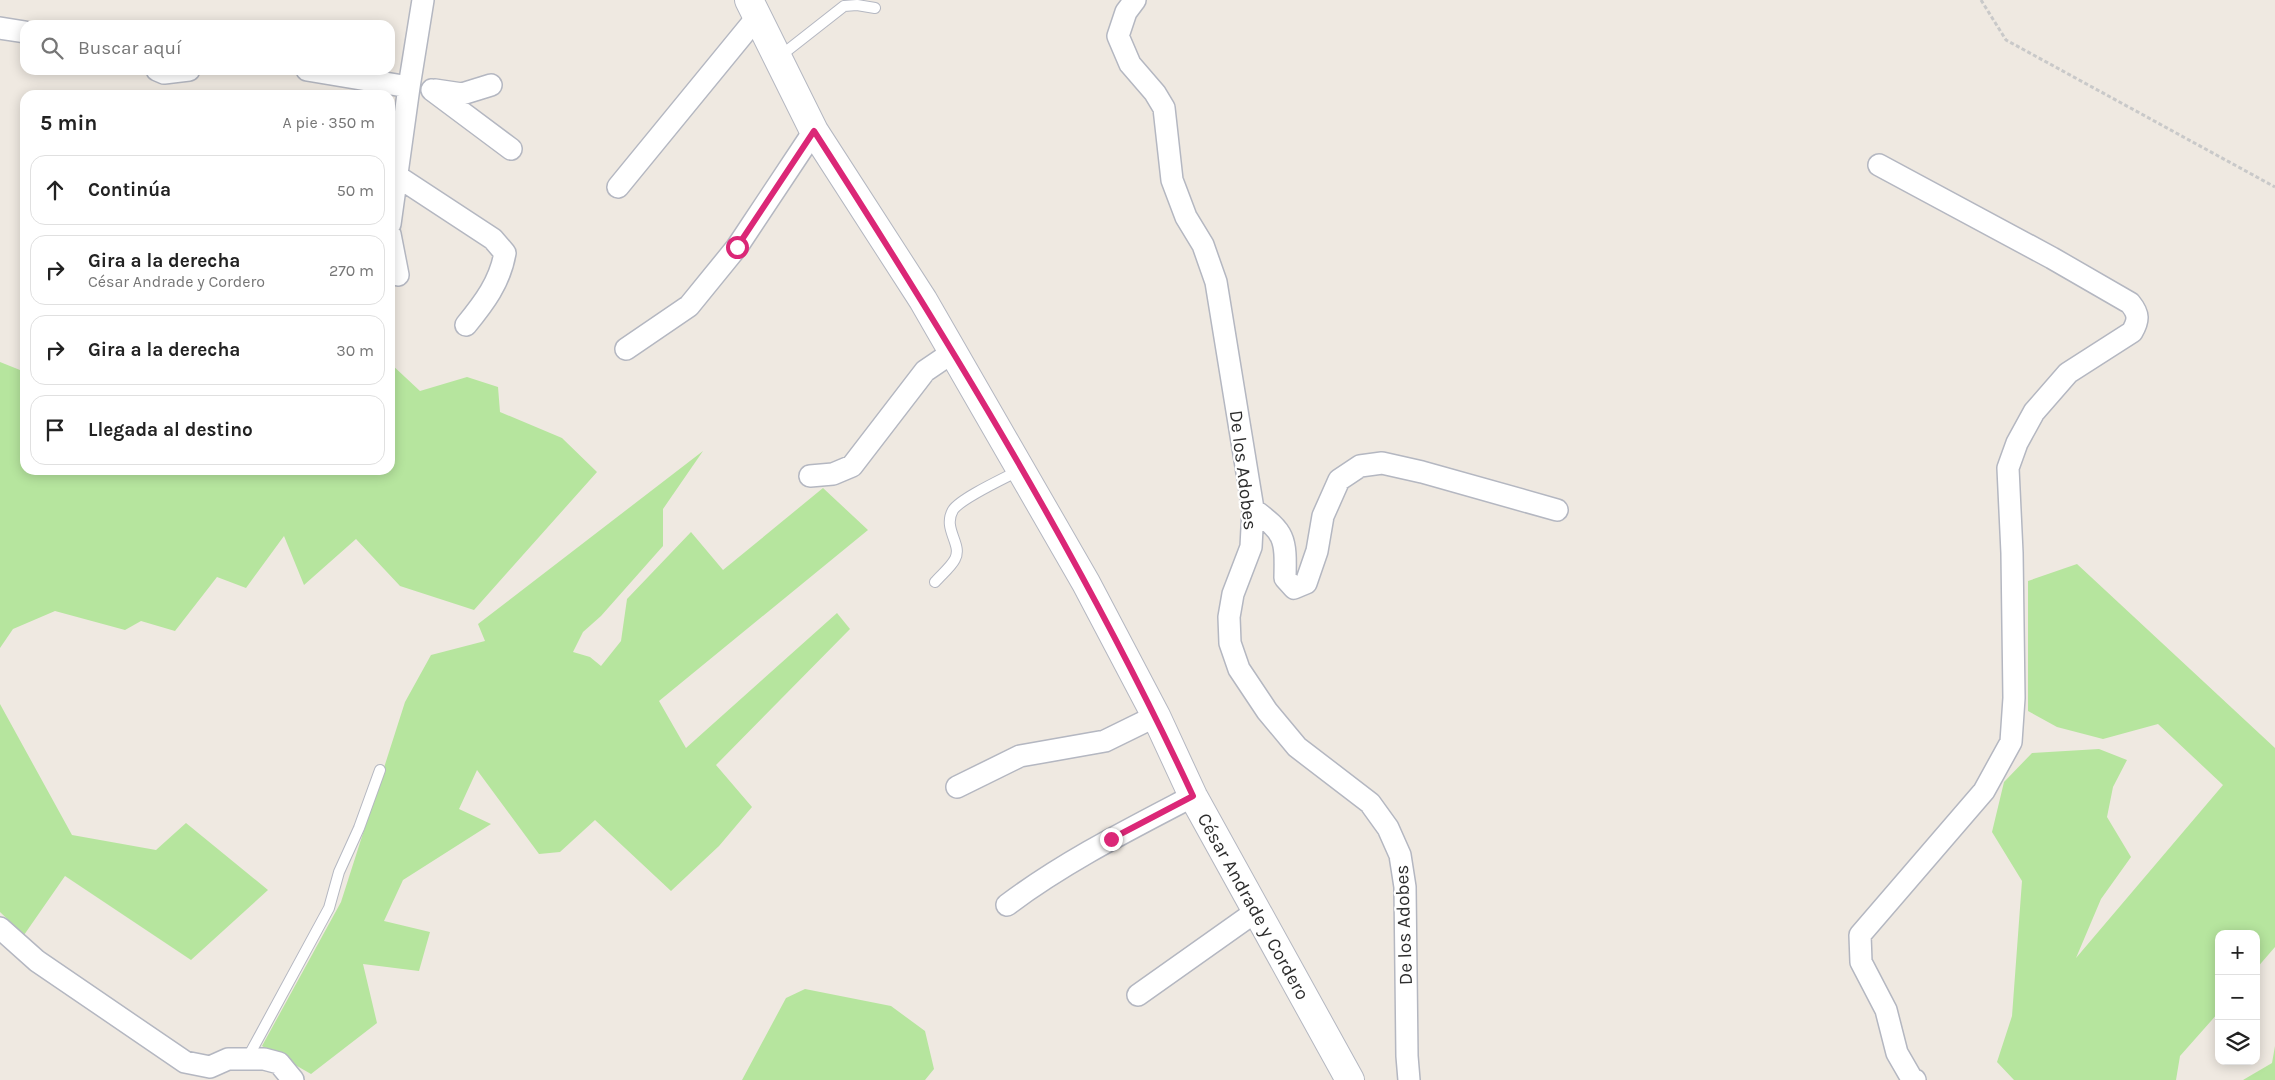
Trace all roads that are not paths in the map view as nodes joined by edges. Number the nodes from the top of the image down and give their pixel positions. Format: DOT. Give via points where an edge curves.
graph roads {
  1 [pos="423,0"];
  2 [pos="1135,0"];
  3 [pos="753,8"];
  4 [pos="875,8"];
  5 [pos="0,28"];
  6 [pos="20,31"];
  7 [pos="778,57"];
  8 [pos="365,75"];
  9 [pos="411,79"];
  10 [pos="491,85"];
  11 [pos="432,90"];
  12 [pos="814,131"];
  13 [pos="511,149"];
  14 [pos="1879,165"];
  15 [pos="397,176"];
  16 [pos="618,187"];
  17 [pos="395,190"];
  18 [pos="395,260"];
  19 [pos="398,275"];
  20 [pos="466,325"];
  21 [pos="626,349"];
  22 [pos="953,352"];
  23 [pos="1021,470"];
  24 [pos="810,476"];
  25 [pos="1253,509"];
  26 [pos="1557,510"];
  27 [pos="935,582"];
  28 [pos="1156,716"];
  29 [pos="380,770"];
  30 [pos="957,787"];
  31 [pos="1193,796"];
  32 [pos="1007,905"];
  33 [pos="1258,910"];
  34 [pos="0,928"];
  35 [pos="1138,995"];
  36 [pos="247,1059"];
  37 [pos="1345,1079"];
  38 [pos="293,1080"];
  39 [pos="1409,1080"];
  40 [pos="1915,1080"];
  1 -- 9 [label="street"];
  2 -- 25 [label="street, De los Adobes" via="1126,12 1118,36 1130,64 1156,93 1164,108 1172,180 1186,217 1203,245 1216,282"];
  3 -- 7 [label="street, César Andrade y Cordero"];
  3 -- 16 [label="street"];
  4 -- 7 [label="lane" via="844,6"];
  5 -- 6 [label="street"];
  7 -- 12 [label="street, César Andrade y Cordero"];
  8 -- 9 [label="street"];
  9 -- 11 [label="street"];
  9 -- 15 [label="street"];
  10 -- 11 [label="street" via="462,94"];
  11 -- 13 [label="street"];
  12 -- 21 [label="street" via="737,247 689,306"];
  12 -- 22 [label="street, César Andrade y Cordero"];
  14 -- 40 [label="street" via="2130,304 2136,311 2138,322 2132,332 2068,373 2054,386 2034,412 2017,443 2008,468 2014,650 2011,742 1984,790 1860,935 1860,962 1886,1010 1897,1053"];
  15 -- 17 [label="street"];
  15 -- 20 [label="street" via="493,239 505,253 502,269 488,299"];
  18 -- 19 [label="street"];
  22 -- 23 [label="street, César Andrade y Cordero"];
  22 -- 24 [label="street" via="925,372 852,466 832,474"];
  23 -- 27 [label="lane" via="980,491 954,510 949,525 957,548 956,558"];
  23 -- 28 [label="street, César Andrade y Cordero" via="1086,583"];
  25 -- 26 [label="street" via="1276,527 1286,545 1285,578 1294,588 1306,583 1317,551 1323,516 1339,480 1360,466 1382,463"];
  25 -- 39 [label="street, De los Adobes" via="1251,547 1233,594 1229,617 1230,643 1239,669 1267,712 1297,746 1370,803 1388,828 1400,855 1405,887"];
  28 -- 30 [label="street" via="1105,742 1020,756"];
  28 -- 31 [label="street, César Andrade y Cordero"];
  29 -- 36 [label="lane" via="329,908"];
  31 -- 32 [label="street" via="1111,839"];
  31 -- 33 [label="street, César Andrade y Cordero"];
  33 -- 35 [label="street"];
  33 -- 37 [label="street, César Andrade y Cordero"];
  34 -- 36 [label="street" via="37,961 185,1062 210,1067 228,1059"];
  36 -- 38 [label="street" via="279,1063"];
}
